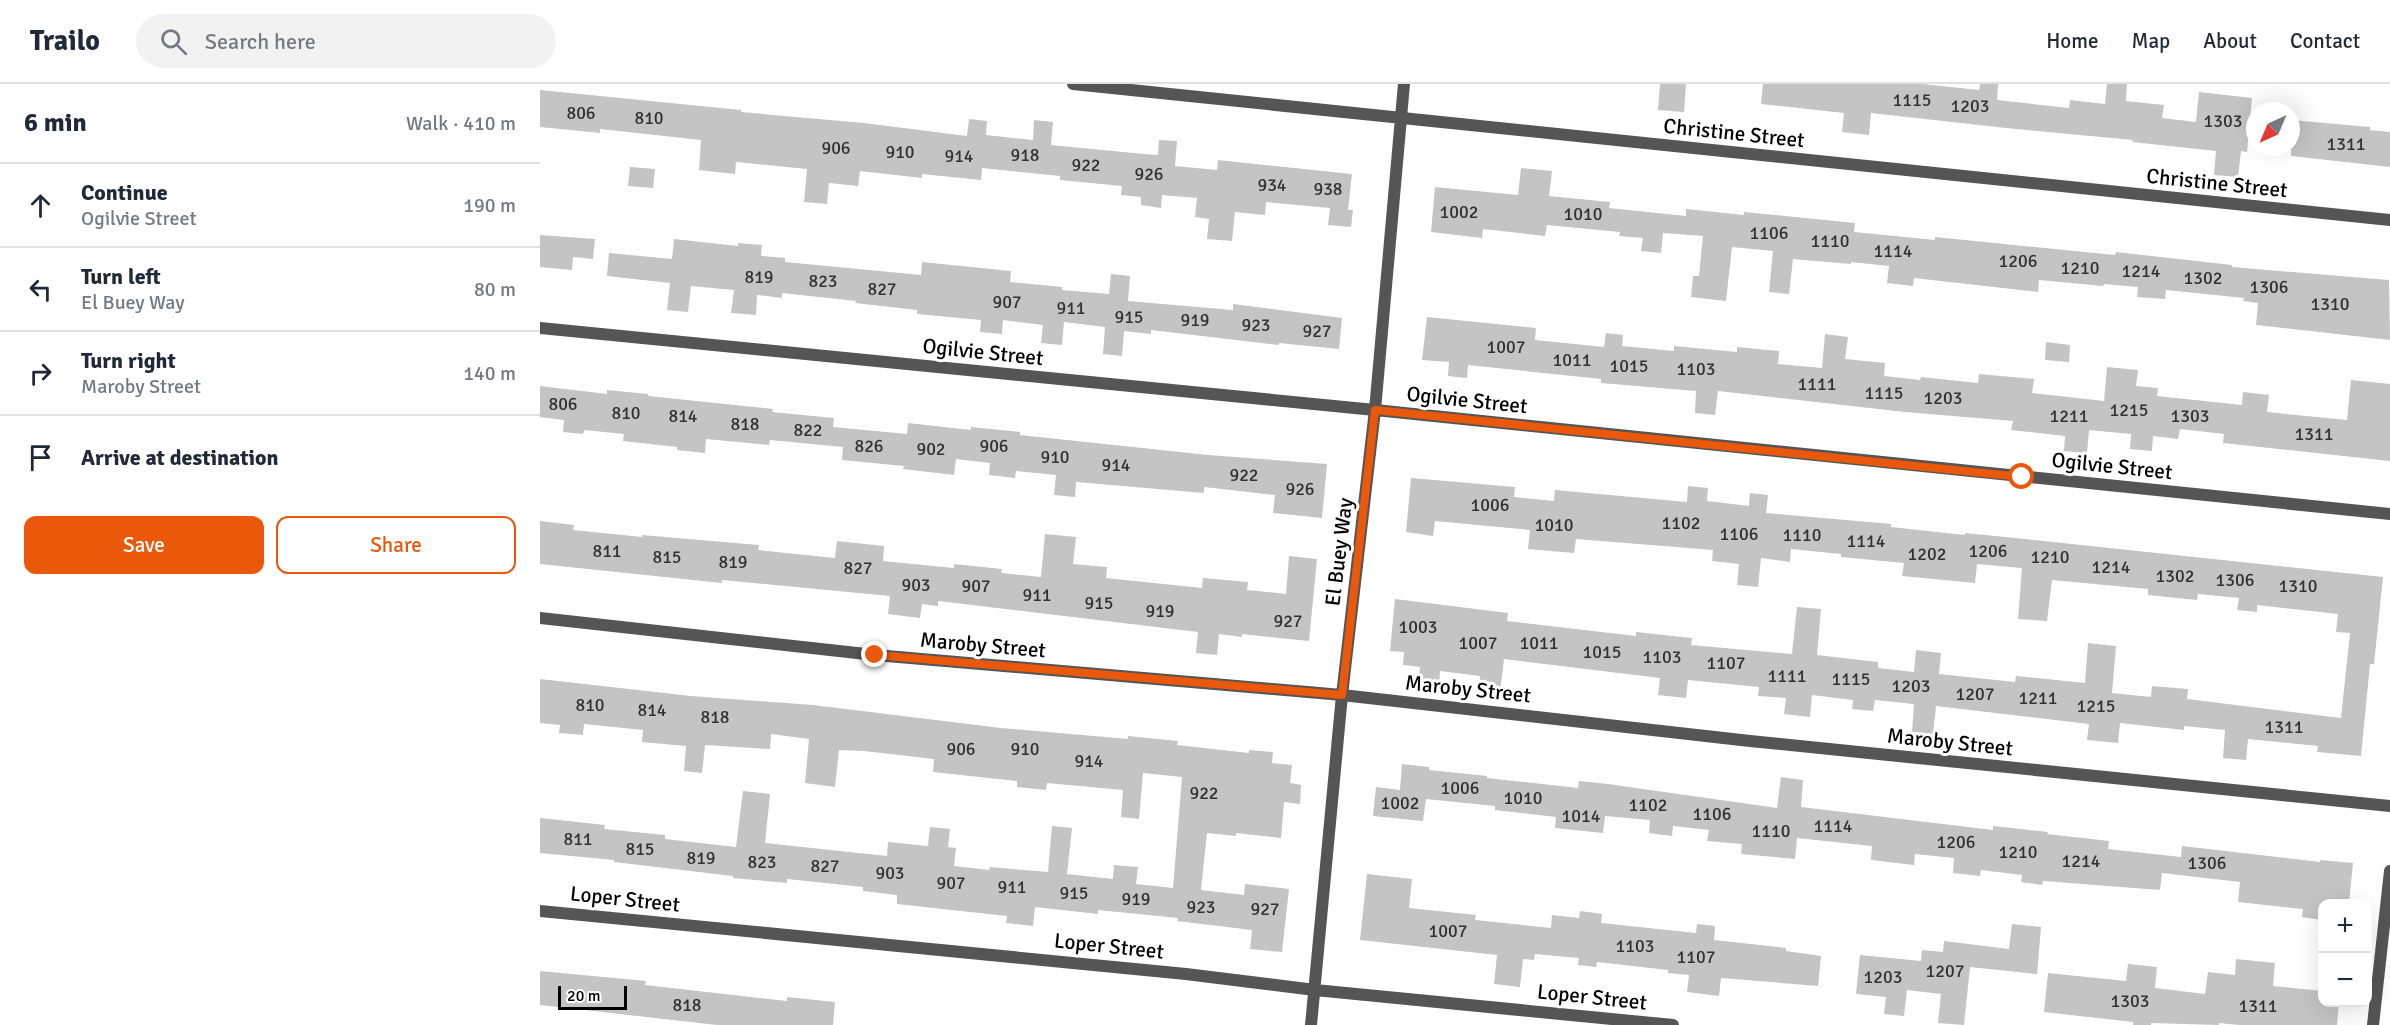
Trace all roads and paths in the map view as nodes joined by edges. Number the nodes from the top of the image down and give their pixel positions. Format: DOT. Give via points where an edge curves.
graph roads {
  1 [pos="1073,84"];
  2 [pos="1404,84"];
  3 [pos="1400,119"];
  4 [pos="2390,220"];
  5 [pos="540,328"];
  6 [pos="1375,410"];
  7 [pos="2390,514"];
  8 [pos="540,618"];
  9 [pos="1342,695"];
  10 [pos="2390,806"];
  11 [pos="2390,871"];
  12 [pos="540,911"];
  13 [pos="1315,990"];
  14 [pos="1311,1025"];
  15 [pos="1673,1025"];
  16 [pos="2373,1025"];
  1 -- 3 [label="street, Christine Street"];
  2 -- 3 [label="street, El Buey Way"];
  3 -- 4 [label="street, Christine Street"];
  3 -- 6 [label="street, El Buey Way"];
  5 -- 6 [label="street, Ogilvie Street"];
  6 -- 7 [label="street, Ogilvie Street"];
  6 -- 9 [label="street, El Buey Way"];
  8 -- 9 [label="street, Maroby Street" via="875,655"];
  9 -- 10 [label="street, Maroby Street"];
  9 -- 13 [label="street, El Buey Way"];
  11 -- 16 [label="street"];
  12 -- 13 [label="street, Loper Street" via="1162,971"];
  13 -- 14 [label="street, El Buey Way"];
  13 -- 15 [label="street, Loper Street"];
}
